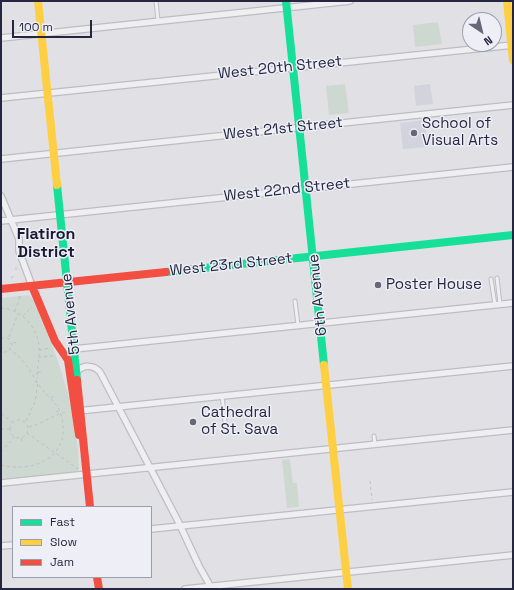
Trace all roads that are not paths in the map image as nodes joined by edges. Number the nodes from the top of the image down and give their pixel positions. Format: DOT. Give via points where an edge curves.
graph roads {
  1 [pos="38,1"];
  2 [pos="156,1"];
  3 [pos="350,1"];
  4 [pos="507,1"];
  5 [pos="287,4"];
  6 [pos="158,22"];
  7 [pos="42,34"];
  8 [pos="1,38"];
  9 [pos="512,45"];
  10 [pos="513,60"];
  11 [pos="294,67"];
  12 [pos="47,93"];
  13 [pos="1,98"];
  14 [pos="513,105"];
  15 [pos="300,127"];
  16 [pos="54,153"];
  17 [pos="1,159"];
  18 [pos="513,167"];
  19 [pos="306,188"];
  20 [pos="1,196"];
  21 [pos="60,214"];
  22 [pos="11,220"];
  23 [pos="1,221"];
  24 [pos="513,235"];
  25 [pos="314,256"];
  26 [pos="491,278"];
  27 [pos="497,278"];
  28 [pos="67,282"];
  29 [pos="32,286"];
  30 [pos="1,289"];
  31 [pos="295,300"];
  32 [pos="513,303"];
  33 [pos="497,304"];
  34 [pos="320,323"];
  35 [pos="298,325"];
  36 [pos="74,349"];
  37 [pos="513,366"];
  38 [pos="77,372"];
  39 [pos="327,385"];
  40 [pos="222,396"];
  41 [pos="119,407"];
  42 [pos="75,412"];
  43 [pos="225,422"];
  44 [pos="513,430"];
  45 [pos="374,436"];
  46 [pos="375,445"];
  47 [pos="334,449"];
  48 [pos="151,468"];
  49 [pos="87,475"];
  50 [pos="1,483"];
  51 [pos="513,492"];
  52 [pos="90,506"];
  53 [pos="340,510"];
  54 [pos="180,526"];
  55 [pos="152,529"];
  56 [pos="12,545"];
  57 [pos="1,546"];
  58 [pos="513,555"];
  59 [pos="347,572"];
  60 [pos="97,578"];
  61 [pos="212,588"];
  62 [pos="99,589"];
  63 [pos="185,589"];
  64 [pos="348,589"];
  1 -- 7 [label="main road, 5th Avenue"];
  2 -- 6 [label="lane"];
  3 -- 5 [label="street"];
  4 -- 9 [label="main road"];
  5 -- 6 [label="street"];
  5 -- 11 [label="main road, 6th Avenue"];
  6 -- 7 [label="street"];
  7 -- 8 [label="street"];
  7 -- 12 [label="main road, 5th Avenue"];
  9 -- 10 [label="main road"];
  9 -- 11 [label="street, West 20th Street"];
  11 -- 12 [label="street, West 20th Street"];
  11 -- 15 [label="main road, 6th Avenue"];
  12 -- 13 [label="street, West 20th Street"];
  12 -- 16 [label="main road, 5th Avenue"];
  14 -- 15 [label="street, West 21st Street"];
  15 -- 16 [label="street, West 21st Street"];
  15 -- 19 [label="main road, 6th Avenue"];
  16 -- 17 [label="street, West 21st Street"];
  16 -- 21 [label="main road, 5th Avenue"];
  18 -- 19 [label="street, West 22nd Street"];
  19 -- 21 [label="street, West 22nd Street"];
  19 -- 25 [label="main road, 6th Avenue"];
  20 -- 22 [label="street"];
  21 -- 22 [label="street, West 22nd Street"];
  21 -- 28 [label="main road, 5th Avenue"];
  22 -- 23 [label="street, West 22nd Street"];
  22 -- 29 [label="street"];
  24 -- 25 [label="main road, West 23rd Street"];
  25 -- 28 [label="main road, West 23rd Street"];
  25 -- 34 [label="main road, 6th Avenue"];
  26 -- 33 [label="lane"];
  27 -- 33 [label="lane"];
  28 -- 29 [label="main road, West 23rd Street"];
  28 -- 36 [label="main road, 5th Avenue"];
  29 -- 30 [label="main road, West 23rd Street"];
  29 -- 42 [label="main road" via="55,341 68,360"];
  31 -- 35 [label="lane"];
  32 -- 33 [label="street"];
  33 -- 34 [label="street"];
  34 -- 35 [label="street"];
  34 -- 39 [label="main road, 6th Avenue"];
  35 -- 36 [label="street"];
  36 -- 38 [label="main road, 5th Avenue"];
  37 -- 39 [label="street"];
  38 -- 41 [label="street" via="80,368 86,367 98,369"];
  38 -- 42 [label="main road, 5th Avenue"];
  39 -- 40 [label="street"];
  39 -- 47 [label="main road, 6th Avenue"];
  40 -- 41 [label="street"];
  40 -- 43 [label="lane"];
  41 -- 42 [label="street"];
  41 -- 48 [label="street"];
  42 -- 49 [label="main road, 5th Avenue"];
  44 -- 46 [label="street"];
  45 -- 46 [label="lane"];
  46 -- 47 [label="street"];
  47 -- 48 [label="street"];
  47 -- 53 [label="main road, 6th Avenue"];
  48 -- 49 [label="street"];
  48 -- 54 [label="street"];
  49 -- 50 [label="street"];
  49 -- 52 [label="main road, 5th Avenue"];
  51 -- 53 [label="street"];
  53 -- 54 [label="street"];
  53 -- 59 [label="main road, 6th Avenue"];
  54 -- 55 [label="street"];
  54 -- 61 [label="street"];
  56 -- 57 [label="street"];
  58 -- 59 [label="street"];
  59 -- 61 [label="street"];
  59 -- 64 [label="main road, 6th Avenue"];
  60 -- 62 [label="main road"];
  61 -- 63 [label="street"];
}
